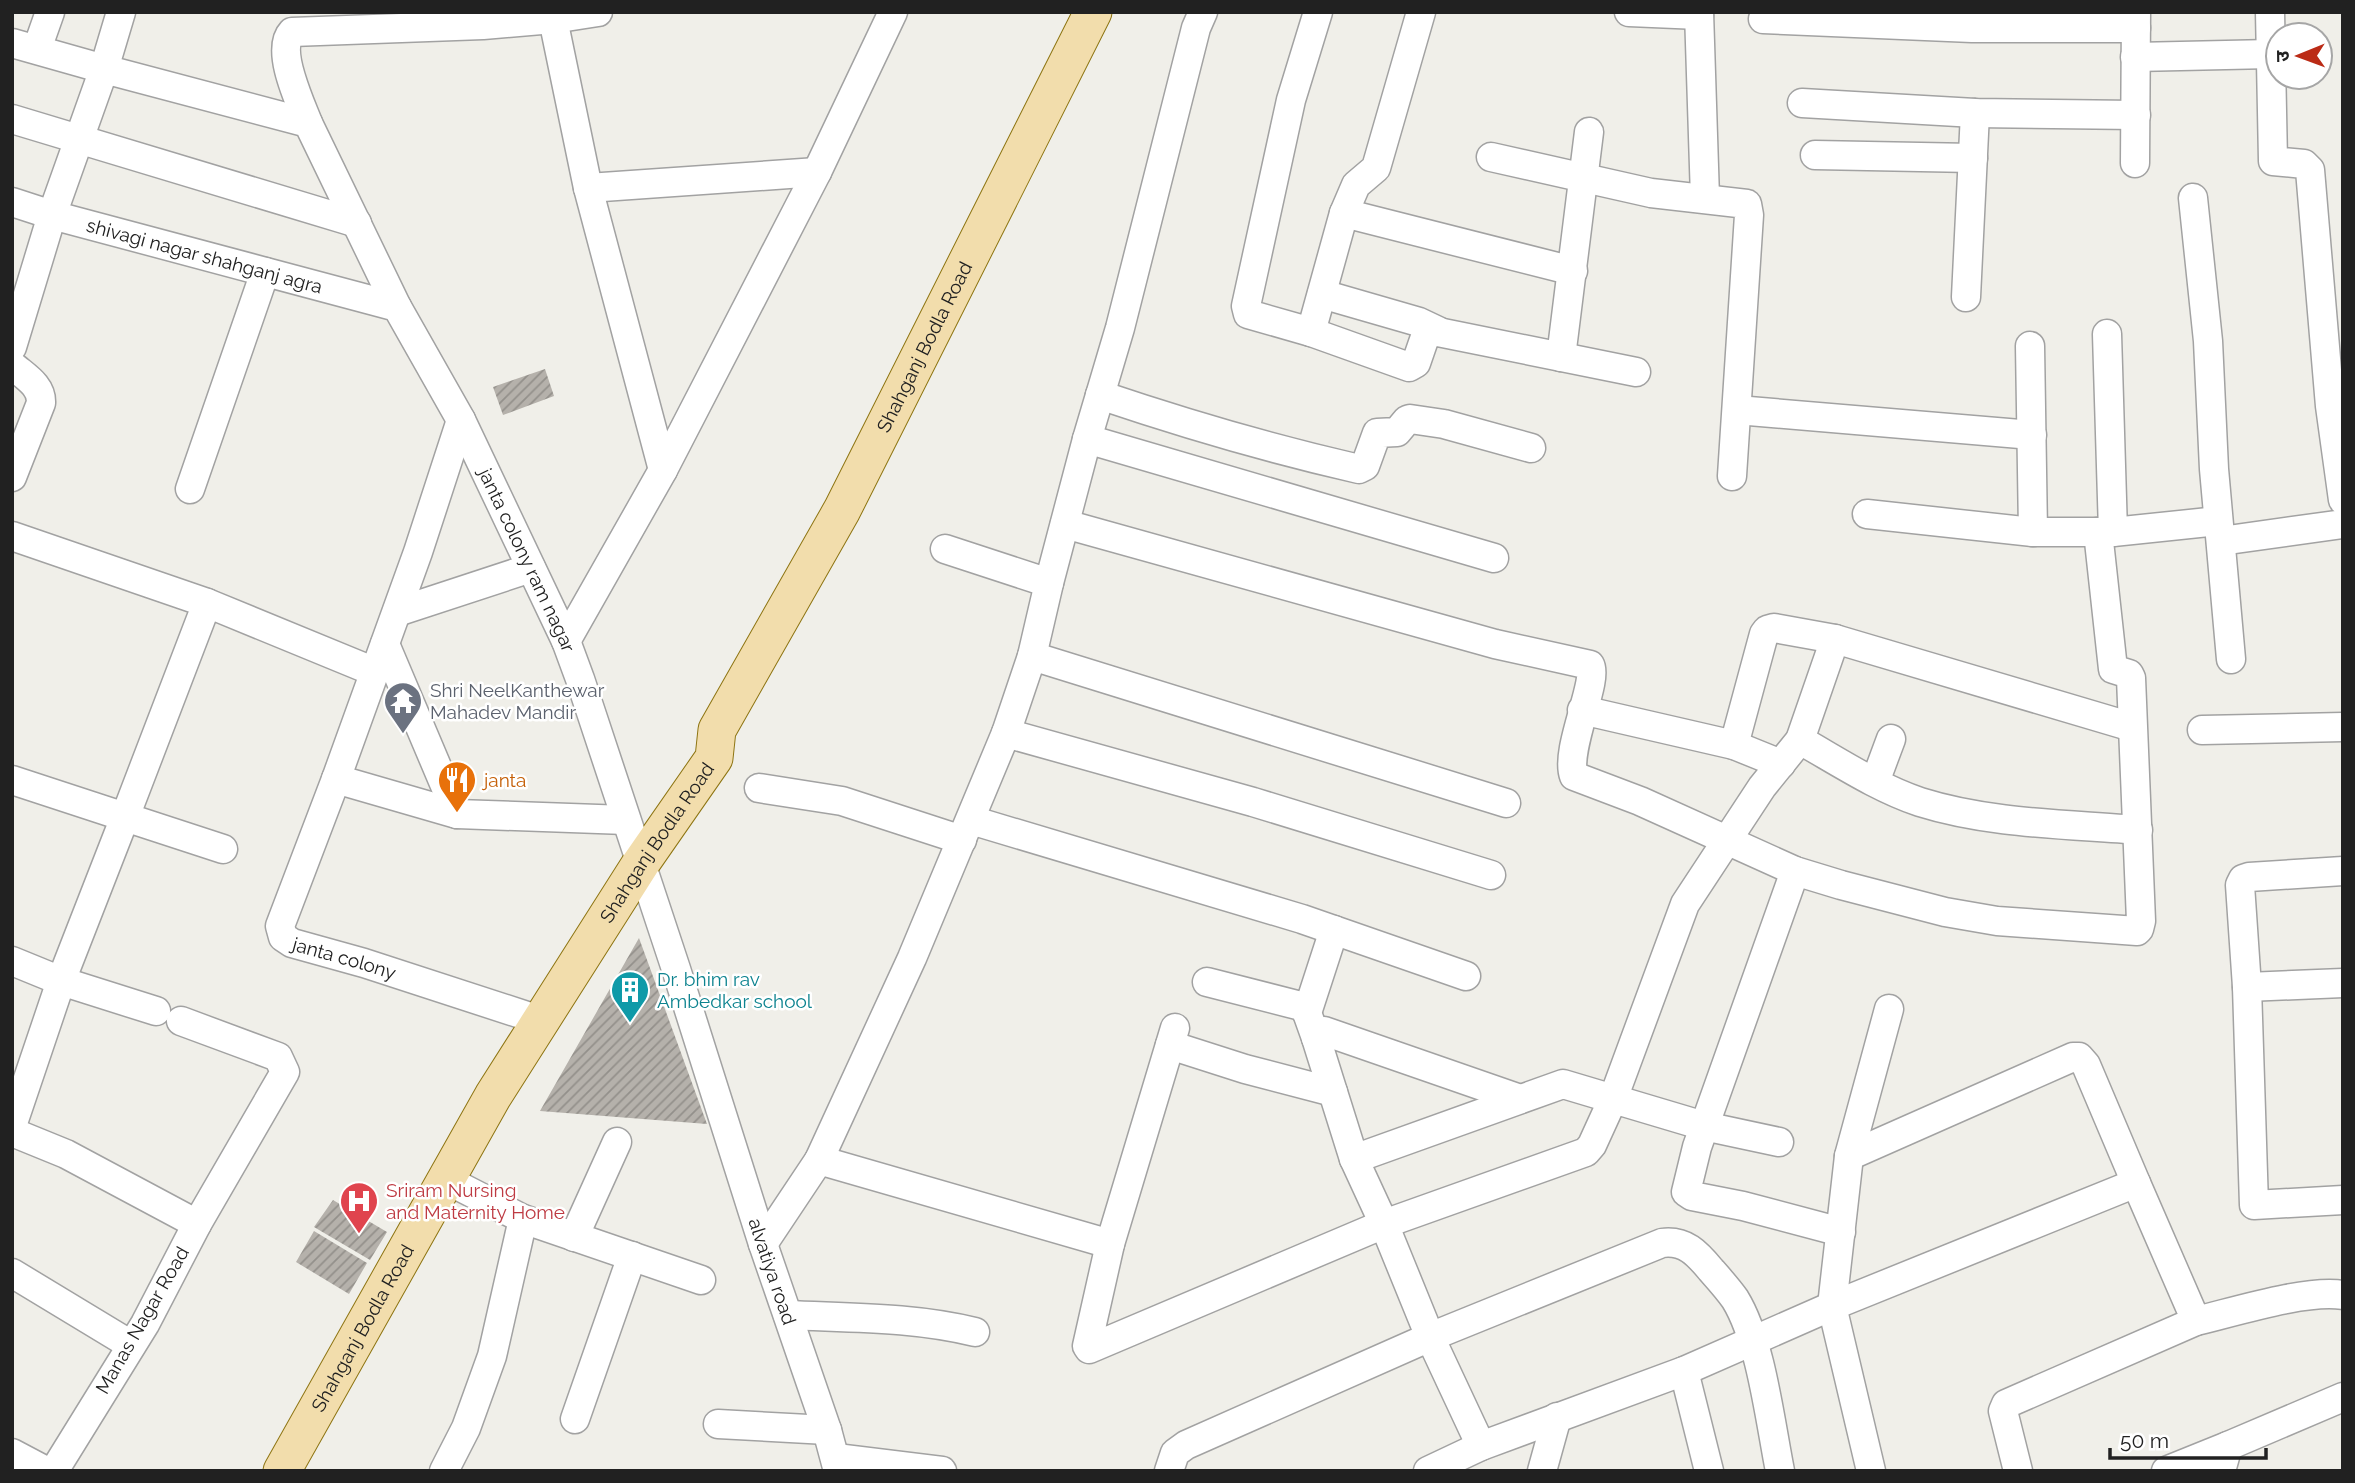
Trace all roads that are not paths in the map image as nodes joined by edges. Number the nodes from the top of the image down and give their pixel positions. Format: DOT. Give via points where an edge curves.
graph roads {
  1 [pos="50,12"];
  2 [pos="121,12"];
  3 [pos="598,12"];
  4 [pos="893,12"];
  5 [pos="1093,12"];
  6 [pos="1203,12"];
  7 [pos="1318,12"];
  8 [pos="1422,12"];
  9 [pos="1629,12"];
  10 [pos="1699,14"];
  11 [pos="457,19"];
  12 [pos="553,19"];
  13 [pos="1763,19"];
  14 [pos="2136,20"];
  15 [pos="24,46"];
  16 [pos="2264,54"];
  17 [pos="2136,57"];
  18 [pos="104,69"];
  19 [pos="2272,91"];
  20 [pos="1801,103"];
  21 [pos="1975,113"];
  22 [pos="2136,115"];
  23 [pos="12,119"];
  24 [pos="308,123"];
  25 [pos="1589,132"];
  26 [pos="79,140"];
  27 [pos="1815,155"];
  28 [pos="1491,157"];
  29 [pos="1973,158"];
  30 [pos="2135,163"];
  31 [pos="817,172"];
  32 [pos="1584,177"];
  33 [pos="588,188"];
  34 [pos="1705,198"];
  35 [pos="2193,198"];
  36 [pos="12,202"];
  37 [pos="1344,213"];
  38 [pos="52,215"];
  39 [pos="357,223"];
  40 [pos="1573,271"];
  41 [pos="265,272"];
  42 [pos="1322,293"];
  43 [pos="1966,296"];
  44 [pos="397,307"];
  45 [pos="1438,331"];
  46 [pos="1311,332"];
  47 [pos="2107,334"];
  48 [pos="2030,346"];
  49 [pos="12,347"];
  50 [pos="1561,357"];
  51 [pos="12,365"];
  52 [pos="1636,372"];
  53 [pos="1100,396"];
  54 [pos="1737,410"];
  55 [pos="461,420"];
  56 [pos="2032,435"];
  57 [pos="1087,439"];
  58 [pos="1531,448"];
  59 [pos="663,470"];
  60 [pos="1732,476"];
  61 [pos="12,477"];
  62 [pos="190,489"];
  63 [pos="2343,500"];
  64 [pos="1867,514"];
  65 [pos="1065,524"];
  66 [pos="2343,524"];
  67 [pos="2220,531"];
  68 [pos="2033,532"];
  69 [pos="2105,532"];
  70 [pos="12,536"];
  71 [pos="945,549"];
  72 [pos="1494,558"];
  73 [pos="531,568"];
  74 [pos="1049,583"];
  75 [pos="207,603"];
  76 [pos="397,612"];
  77 [pos="1835,639"];
  78 [pos="566,641"];
  79 [pos="385,644"];
  80 [pos="1032,656"];
  81 [pos="2231,659"];
  82 [pos="375,672"];
  83 [pos="1582,710"];
  84 [pos="2132,727"];
  85 [pos="2343,727"];
  86 [pos="2202,730"];
  87 [pos="1006,733"];
  88 [pos="1800,740"];
  89 [pos="1891,740"];
  90 [pos="1734,745"];
  91 [pos="1781,764"];
  92 [pos="12,779"];
  93 [pos="336,779"];
  94 [pos="1875,782"];
  95 [pos="759,788"];
  96 [pos="1506,803"];
  97 [pos="457,814"];
  98 [pos="125,817"];
  99 [pos="967,830"];
  100 [pos="2138,830"];
  101 [pos="634,841"];
  102 [pos="1725,841"];
  103 [pos="223,849"];
  104 [pos="1794,871"];
  105 [pos="2343,871"];
  106 [pos="1491,875"];
  107 [pos="1334,930"];
  108 [pos="12,961"];
  109 [pos="1466,976"];
  110 [pos="61,981"];
  111 [pos="1207,982"];
  112 [pos="2343,984"];
  113 [pos="2247,986"];
  114 [pos="1889,1009"];
  115 [pos="527,1016"];
  116 [pos="1312,1026"];
  117 [pos="709,1072"];
  118 [pos="1333,1092"];
  119 [pos="1520,1099"];
  120 [pos="1614,1099"];
  121 [pos="12,1126"];
  122 [pos="1704,1126"];
  123 [pos="12,1132"];
  124 [pos="617,1142"];
  125 [pos="1779,1142"];
  126 [pos="1849,1157"];
  127 [pos="1354,1159"];
  128 [pos="819,1160"];
  129 [pos="445,1180"];
  130 [pos="2136,1183"];
  131 [pos="2343,1200"];
  132 [pos="523,1219"];
  133 [pos="197,1224"];
  134 [pos="1384,1224"];
  135 [pos="1841,1232"];
  136 [pos="574,1237"];
  137 [pos="763,1244"];
  138 [pos="1110,1244"];
  139 [pos="632,1256"];
  140 [pos="12,1273"];
  141 [pos="701,1280"];
  142 [pos="2343,1295"];
  143 [pos="1832,1306"];
  144 [pos="788,1314"];
  145 [pos="2196,1321"];
  146 [pos="975,1332"];
  147 [pos="1430,1337"];
  148 [pos="1754,1342"];
  149 [pos="131,1345"];
  150 [pos="1684,1371"];
  151 [pos="2343,1396"];
  152 [pos="1557,1417"];
  153 [pos="575,1419"];
  154 [pos="718,1424"];
  155 [pos="827,1430"];
  156 [pos="1480,1446"];
  157 [pos="12,1453"];
  158 [pos="2225,1458"];
  159 [pos="837,1465"];
  160 [pos="46,1471"];
  161 [pos="54,1471"];
  162 [pos="263,1471"];
  163 [pos="282,1471"];
  164 [pos="444,1471"];
  165 [pos="942,1471"];
  166 [pos="1170,1471"];
  167 [pos="1428,1471"];
  168 [pos="1542,1471"];
  169 [pos="1709,1471"];
  170 [pos="1780,1471"];
  171 [pos="1871,1471"];
  172 [pos="2018,1471"];
  173 [pos="2166,1471"];
  1 -- 15 [label="street"];
  2 -- 18 [label="street"];
  3 -- 12 [label="street"];
  4 -- 31 [label="street"];
  5 -- 101 [label="main road, Shahganj Bodla Road" via="842,510 717,730 698,740"];
  6 -- 53 [label="street"];
  7 -- 46 [label="street" via="1291,100 1246,306 1252,316"];
  8 -- 37 [label="street" via="1376,168 1356,185"];
  9 -- 10 [label="street"];
  10 -- 34 [label="street"];
  11 -- 12 [label="street"];
  11 -- 24 [label="street" via="292,32 286,43 290,75"];
  12 -- 33 [label="street"];
  13 -- 14 [label="street" via="1972,28"];
  14 -- 17 [label="street"];
  15 -- 18 [label="street"];
  16 -- 17 [label="street"];
  17 -- 22 [label="street"];
  18 -- 24 [label="street"];
  18 -- 26 [label="street"];
  19 -- 63 [label="street" via="2273,161 2304,164 2310,174"];
  20 -- 21 [label="street"];
  21 -- 22 [label="street"];
  21 -- 29 [label="street"];
  22 -- 30 [label="street"];
  23 -- 26 [label="street"];
  24 -- 39 [label="street"];
  25 -- 32 [label="street"];
  26 -- 38 [label="street"];
  26 -- 39 [label="street"];
  27 -- 29 [label="street"];
  28 -- 32 [label="street"];
  29 -- 43 [label="street"];
  31 -- 33 [label="street"];
  31 -- 59 [label="street"];
  32 -- 34 [label="street"];
  32 -- 40 [label="street"];
  33 -- 59 [label="street"];
  34 -- 54 [label="street" via="1743,201 1749,208"];
  35 -- 67 [label="street"];
  36 -- 38 [label="street, shivagi nagar shahganj agra"];
  37 -- 40 [label="street"];
  37 -- 42 [label="street"];
  38 -- 41 [label="street, shivagi nagar shahganj agra"];
  38 -- 49 [label="street"];
  39 -- 44 [label="street"];
  40 -- 50 [label="street"];
  41 -- 44 [label="street, shivagi nagar shahganj agra"];
  41 -- 62 [label="street"];
  42 -- 45 [label="street"];
  42 -- 46 [label="street"];
  44 -- 55 [label="street"];
  45 -- 46 [label="street" via="1426,334 1416,363 1409,367"];
  45 -- 50 [label="street"];
  47 -- 69 [label="street"];
  48 -- 56 [label="street"];
  50 -- 52 [label="street"];
  51 -- 61 [label="street" via="40,390 41,403"];
  53 -- 57 [label="street"];
  53 -- 58 [label="street" via="1278,451 1359,469 1365,466 1377,433 1397,432 1410,419"];
  54 -- 56 [label="street"];
  54 -- 60 [label="street"];
  55 -- 73 [label="street, janta colony ram nagar"];
  55 -- 76 [label="street, janta colony"];
  56 -- 68 [label="street"];
  57 -- 65 [label="street"];
  57 -- 72 [label="street"];
  59 -- 78 [label="street"];
  64 -- 68 [label="street"];
  65 -- 74 [label="street"];
  65 -- 83 [label="street" via="1495,644 1590,665 1593,672"];
  66 -- 67 [label="street"];
  67 -- 69 [label="street"];
  67 -- 81 [label="street"];
  68 -- 69 [label="street"];
  69 -- 84 [label="street" via="2113,669 2131,678"];
  70 -- 75 [label="street"];
  71 -- 74 [label="street"];
  73 -- 76 [label="street"];
  73 -- 78 [label="street, janta colony ram nagar"];
  74 -- 80 [label="street"];
  75 -- 82 [label="street"];
  75 -- 98 [label="street"];
  76 -- 79 [label="street, janta colony"];
  77 -- 84 [label="street"];
  77 -- 88 [label="street"];
  77 -- 90 [label="street" via="1767,630"];
  78 -- 101 [label="street, janta colony ram nagar"];
  79 -- 82 [label="street, janta colony"];
  79 -- 97 [label="street"];
  80 -- 87 [label="street"];
  80 -- 96 [label="street"];
  82 -- 93 [label="street, janta colony"];
  83 -- 90 [label="street"];
  83 -- 102 [label="street" via="1574,776"];
  84 -- 100 [label="street"];
  85 -- 86 [label="street"];
  87 -- 99 [label="street"];
  87 -- 106 [label="street"];
  88 -- 91 [label="street"];
  88 -- 94 [label="street"];
  89 -- 94 [label="street"];
  90 -- 91 [label="street"];
  91 -- 102 [label="street"];
  92 -- 98 [label="street"];
  93 -- 97 [label="street"];
  93 -- 115 [label="street, janta colony" via="280,926 283,937"];
  94 -- 100 [label="street" via="1918,801 1954,810 2012,820"];
  95 -- 99 [label="street" via="842,801"];
  97 -- 101 [label="street"];
  98 -- 103 [label="street"];
  98 -- 110 [label="street"];
  99 -- 107 [label="street"];
  99 -- 128 [label="street"];
  100 -- 104 [label="street" via="2141,921 2137,931 1997,921 1945,912"];
  101 -- 115 [label="main road"];
  101 -- 117 [label="street, janta colony ram nagar"];
  101 -- 129 [label="main road, Shahganj Bodla Road"];
  102 -- 104 [label="street"];
  102 -- 120 [label="street" via="1685,904"];
  104 -- 122 [label="street"];
  105 -- 113 [label="street" via="2241,881"];
  107 -- 109 [label="street"];
  107 -- 116 [label="street"];
  108 -- 110 [label="street"];
  110 -- 121 [label="street"];
  110 -- 133 [label="street" via="278,1057 285,1072"];
  111 -- 116 [label="street" via="1301,1006"];
  112 -- 113 [label="street"];
  113 -- 131 [label="street" via="2254,1205"];
  114 -- 126 [label="street"];
  115 -- 162 [label="main road"];
  116 -- 118 [label="street"];
  116 -- 119 [label="street"];
  117 -- 137 [label="street, alvatiya road"];
  118 -- 127 [label="street"];
  118 -- 138 [label="street" via="1245,1069 1172,1036"];
  119 -- 120 [label="street" via="1563,1084"];
  119 -- 127 [label="street"];
  120 -- 122 [label="street"];
  120 -- 134 [label="street" via="1586,1152"];
  122 -- 125 [label="street"];
  122 -- 135 [label="street" via="1687,1194"];
  123 -- 133 [label="street, Manas Nagar Road" via="66,1154"];
  124 -- 136 [label="street"];
  126 -- 130 [label="street" via="2079,1057"];
  126 -- 135 [label="street"];
  127 -- 134 [label="street"];
  128 -- 137 [label="street"];
  128 -- 138 [label="street"];
  129 -- 132 [label="street"];
  129 -- 163 [label="main road, Shahganj Bodla Road"];
  130 -- 143 [label="street"];
  130 -- 145 [label="street"];
  132 -- 136 [label="street"];
  132 -- 164 [label="street" via="492,1356 466,1428"];
  133 -- 149 [label="street, Manas Nagar Road"];
  134 -- 138 [label="street" via="1090,1349 1087,1346"];
  134 -- 147 [label="street"];
  135 -- 143 [label="street"];
  136 -- 139 [label="street"];
  137 -- 144 [label="street, alvatiya road"];
  139 -- 141 [label="street"];
  139 -- 153 [label="street"];
  140 -- 149 [label="street"];
  142 -- 145 [label="street" via="2328,1293"];
  143 -- 148 [label="street"];
  143 -- 171 [label="street"];
  144 -- 146 [label="street" via="911,1320"];
  144 -- 155 [label="street, alvatiya road"];
  145 -- 172 [label="street" via="2006,1404 2003,1411"];
  147 -- 148 [label="street" via="1673,1241 1699,1254 1734,1298"];
  147 -- 156 [label="street"];
  147 -- 166 [label="street" via="1186,1445 1175,1453"];
  148 -- 150 [label="street"];
  148 -- 170 [label="street"];
  149 -- 161 [label="street, Manas Nagar Road"];
  150 -- 152 [label="street"];
  150 -- 169 [label="street"];
  151 -- 158 [label="street"];
  152 -- 156 [label="street"];
  152 -- 168 [label="street"];
  154 -- 155 [label="street"];
  155 -- 159 [label="street, alvatiya road"];
  156 -- 167 [label="street"];
  157 -- 160 [label="street"];
  158 -- 173 [label="street"];
  159 -- 165 [label="street"];
}
